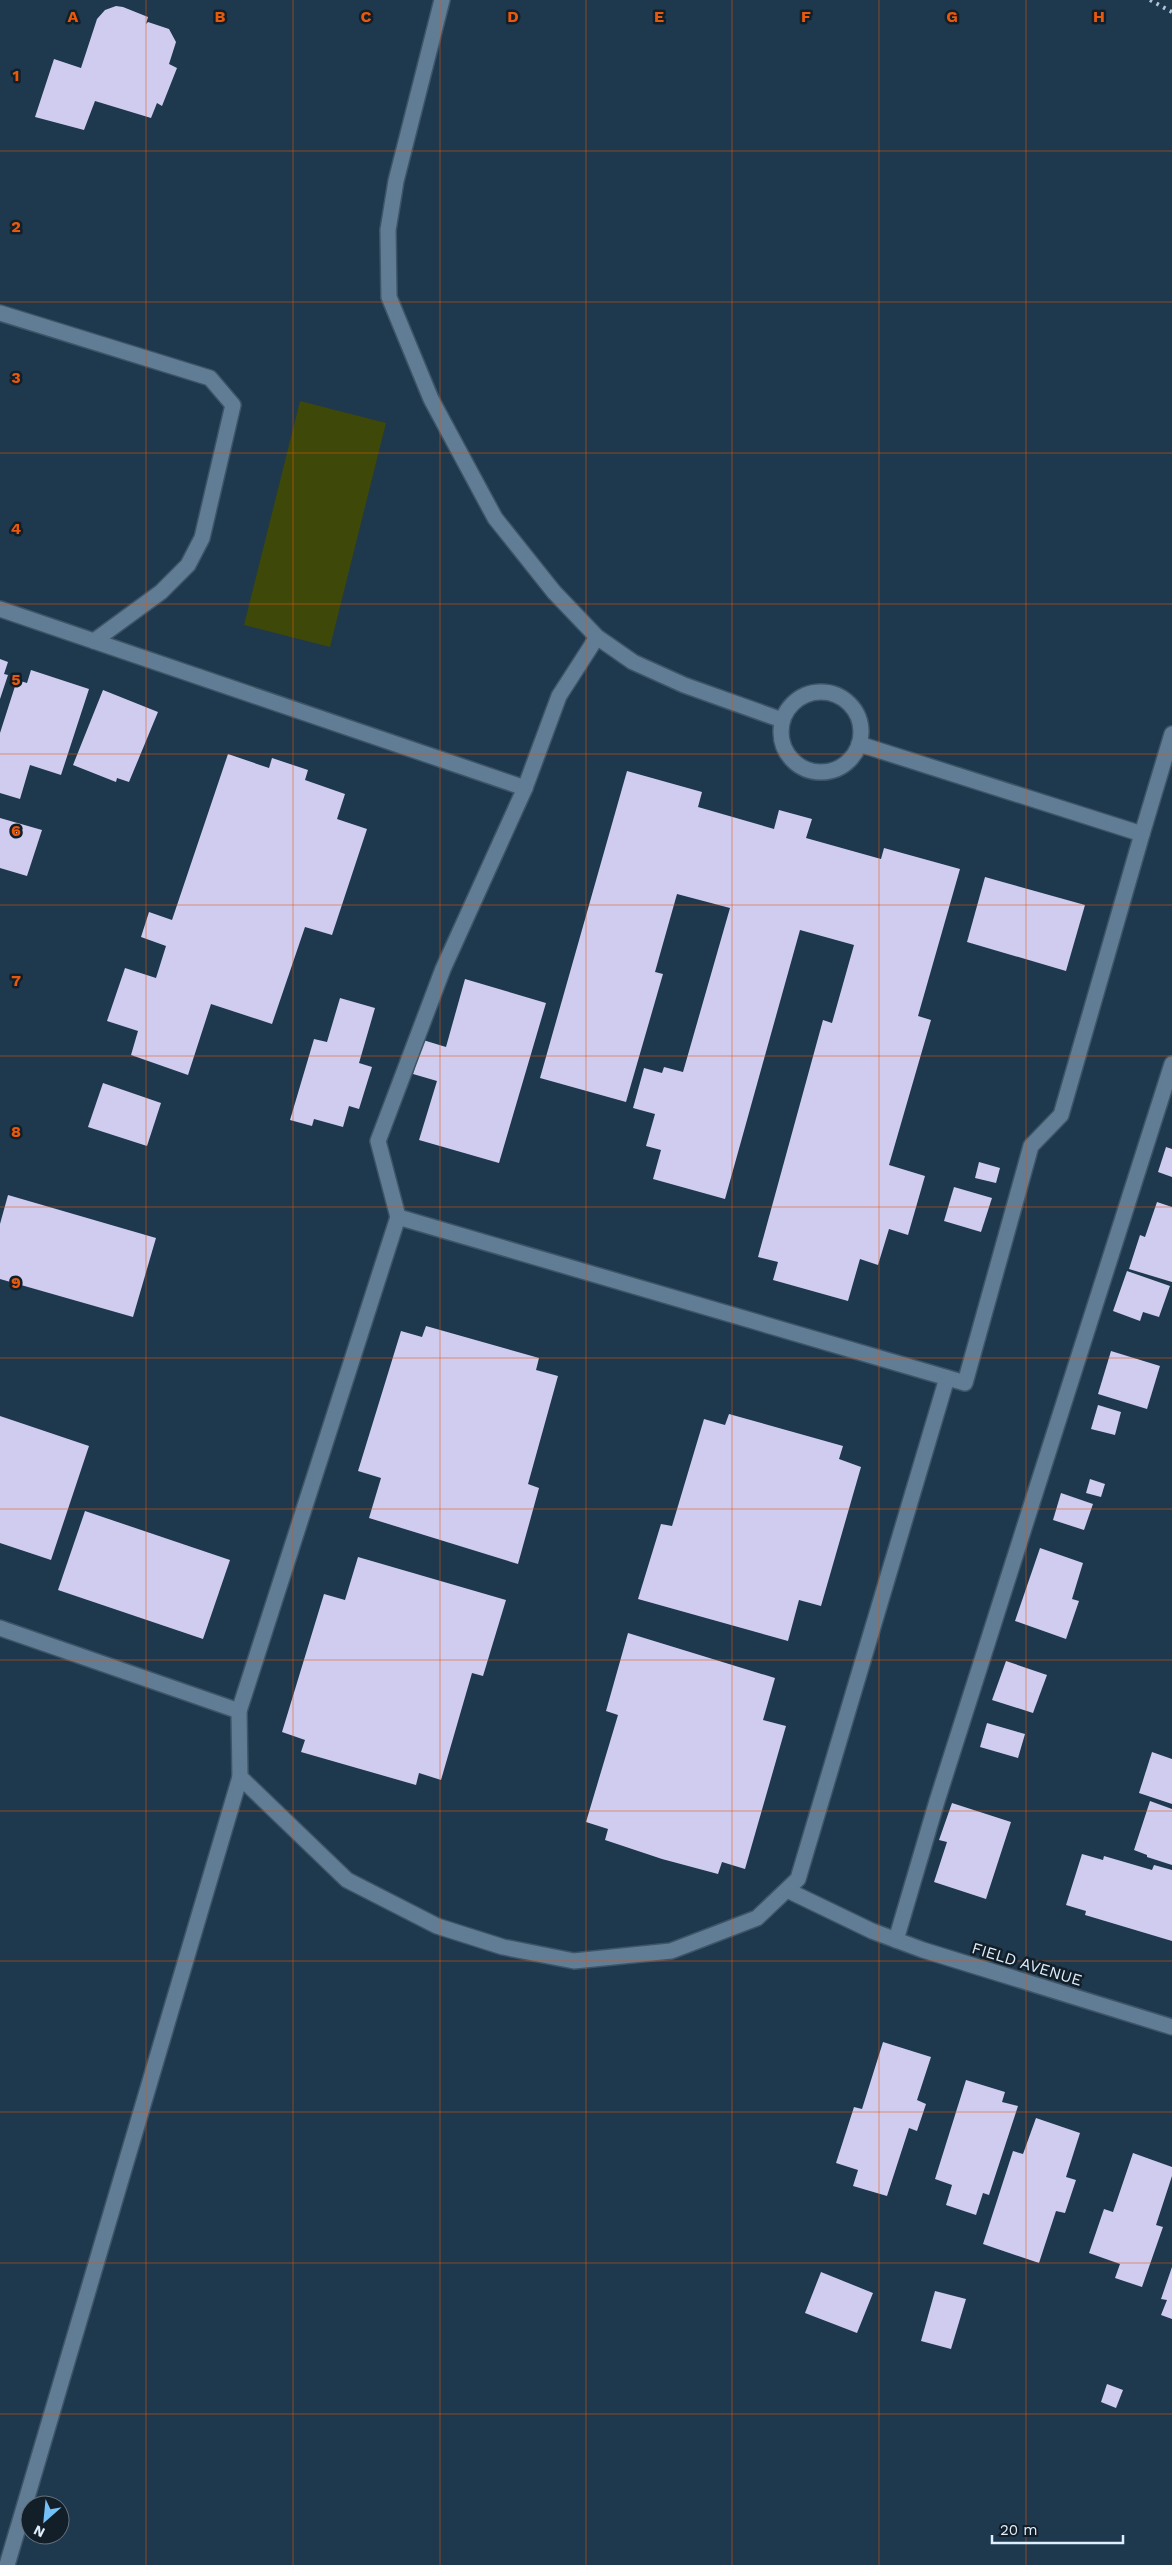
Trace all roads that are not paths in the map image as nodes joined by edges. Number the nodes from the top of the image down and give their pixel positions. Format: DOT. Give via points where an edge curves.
graph roads {
  1 [pos="442,0"];
  2 [pos="0,314"];
  3 [pos="0,609"];
  4 [pos="597,637"];
  5 [pos="94,641"];
  6 [pos="782,720"];
  7 [pos="1172,734"];
  8 [pos="859,744"];
  9 [pos="525,788"];
  10 [pos="1142,834"];
  11 [pos="1172,1064"];
  12 [pos="398,1217"];
  13 [pos="947,1378"];
  14 [pos="0,1628"];
  15 [pos="239,1711"];
  16 [pos="240,1777"];
  17 [pos="787,1890"];
  18 [pos="896,1940"];
  19 [pos="1172,2027"];
  20 [pos="7,2565"];
  1 -- 4 [label="street" via="396,181 388,230 389,297 431,399 494,518 554,592"];
  2 -- 5 [label="street" via="210,378 233,406 202,538 188,565 161,592"];
  3 -- 5 [label="street"];
  4 -- 6 [label="street" via="633,662 684,685"];
  4 -- 9 [label="street" via="559,696"];
  5 -- 9 [label="street"];
  6 -- 8 [label="street" via="781,736 785,750 795,763 809,770 824,772 840,767 852,757"];
  6 -- 8 [label="street" via="789,706 802,696 817,692 832,694 846,701 856,712"];
  7 -- 10 [label="street"];
  8 -- 10 [label="street"];
  9 -- 12 [label="street" via="443,969 378,1141"];
  10 -- 13 [label="street" via="1061,1115 1030,1146 965,1383"];
  11 -- 18 [label="street" via="937,1801"];
  12 -- 13 [label="street"];
  12 -- 15 [label="street"];
  13 -- 17 [label="street" via="798,1880"];
  14 -- 15 [label="street"];
  15 -- 16 [label="street"];
  16 -- 17 [label="street" via="347,1880 438,1926 512,1949 574,1961 671,1951 757,1918"];
  16 -- 20 [label="street"];
  17 -- 18 [label="street, FIELD AVENUE"];
  18 -- 19 [label="street, FIELD AVENUE"];
}
